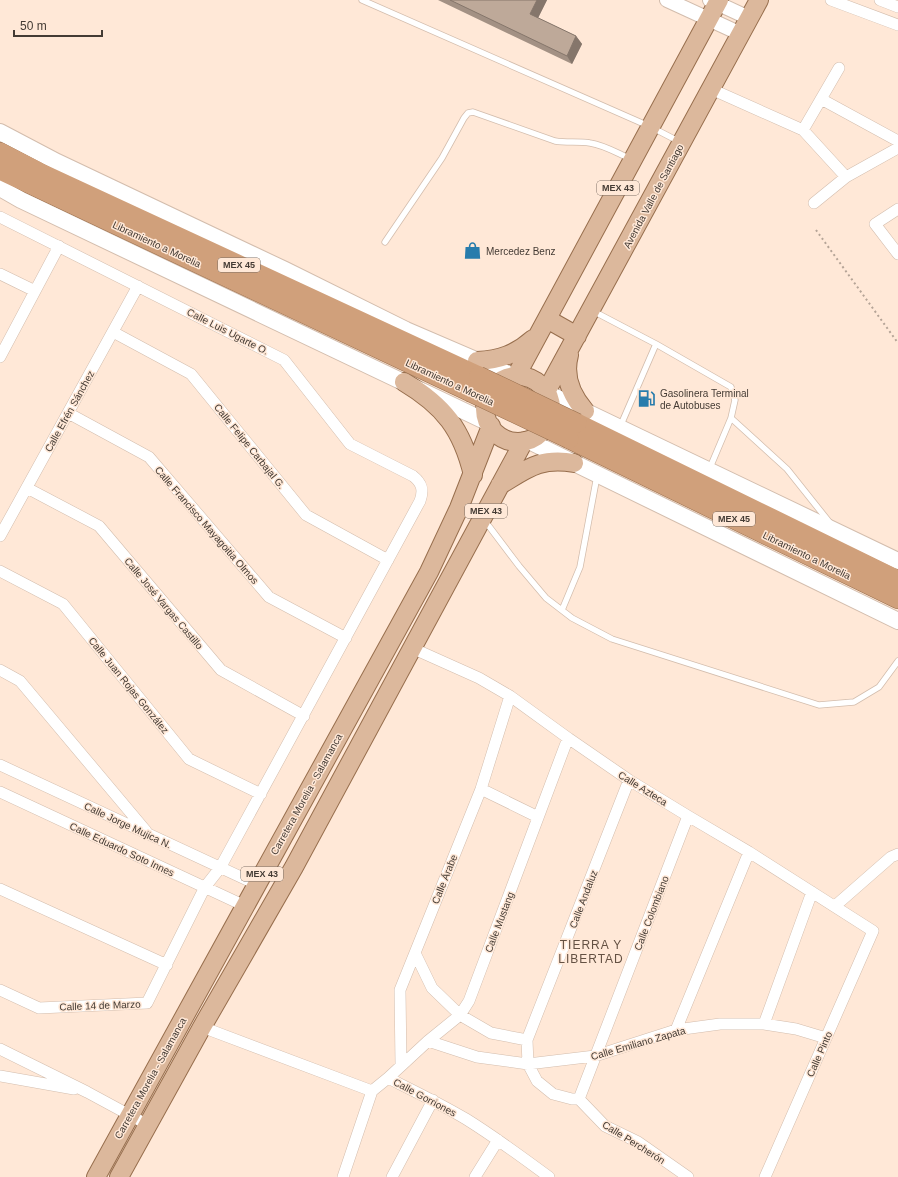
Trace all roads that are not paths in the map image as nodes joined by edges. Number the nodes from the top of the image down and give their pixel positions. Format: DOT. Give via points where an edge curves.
graph roads {
  1 [pos="362,0"];
  2 [pos="667,0"];
  3 [pos="759,0"];
  4 [pos="831,0"];
  5 [pos="880,0"];
  6 [pos="715,1"];
  7 [pos="898,7"];
  8 [pos="749,18"];
  9 [pos="709,19"];
  10 [pos="898,25"];
  11 [pos="741,34"];
  12 [pos="839,68"];
  13 [pos="711,89"];
  14 [pos="821,99"];
  15 [pos="651,127"];
  16 [pos="803,130"];
  17 [pos="0,132"];
  18 [pos="898,141"];
  19 [pos="682,143"];
  20 [pos="898,148"];
  21 [pos="0,152"];
  22 [pos="633,160"];
  23 [pos="0,170"];
  24 [pos="846,178"];
  25 [pos="0,188"];
  26 [pos="814,204"];
  27 [pos="898,209"];
  28 [pos="0,217"];
  29 [pos="384,242"];
  30 [pos="59,246"];
  31 [pos="898,254"];
  32 [pos="0,274"];
  33 [pos="138,286"];
  34 [pos="35,291"];
  35 [pos="592,310"];
  36 [pos="544,325"];
  37 [pos="113,332"];
  38 [pos="574,342"];
  39 [pos="656,344"];
  40 [pos="0,357"];
  41 [pos="476,376"];
  42 [pos="515,376"];
  43 [pos="404,382"];
  44 [pos="547,392"];
  45 [pos="68,413"];
  46 [pos="731,418"];
  47 [pos="577,424"];
  48 [pos="490,425"];
  49 [pos="619,427"];
  50 [pos="526,440"];
  51 [pos="574,463"];
  52 [pos="708,470"];
  53 [pos="597,474"];
  54 [pos="473,475"];
  55 [pos="499,486"];
  56 [pos="422,487"];
  57 [pos="27,488"];
  58 [pos="482,518"];
  59 [pos="836,531"];
  60 [pos="0,536"];
  61 [pos="388,560"];
  62 [pos="898,561"];
  63 [pos="0,571"];
  64 [pos="898,580"];
  65 [pos="898,599"];
  66 [pos="562,610"];
  67 [pos="898,621"];
  68 [pos="346,638"];
  69 [pos="412,648"];
  70 [pos="898,661"];
  71 [pos="0,670"];
  72 [pos="510,696"];
  73 [pos="304,716"];
  74 [pos="568,738"];
  75 [pos="0,765"];
  76 [pos="630,780"];
  77 [pos="481,789"];
  78 [pos="0,792"];
  79 [pos="261,794"];
  80 [pos="688,816"];
  81 [pos="538,817"];
  82 [pos="149,834"];
  83 [pos="749,852"];
  84 [pos="898,854"];
  85 [pos="294,867"];
  86 [pos="220,868"];
  87 [pos="256,884"];
  88 [pos="205,887"];
  89 [pos="0,889"];
  90 [pos="812,892"];
  91 [pos="245,906"];
  92 [pos="835,906"];
  93 [pos="874,931"];
  94 [pos="414,953"];
  95 [pos="166,965"];
  96 [pos="0,990"];
  97 [pos="460,1015"];
  98 [pos="764,1024"];
  99 [pos="202,1027"];
  100 [pos="676,1030"];
  101 [pos="826,1038"];
  102 [pos="527,1040"];
  103 [pos="428,1041"];
  104 [pos="0,1049"];
  105 [pos="595,1056"];
  106 [pos="528,1064"];
  107 [pos="401,1065"];
  108 [pos="0,1076"];
  109 [pos="388,1078"];
  110 [pos="372,1091"];
  111 [pos="87,1092"];
  112 [pos="579,1099"];
  113 [pos="433,1100"];
  114 [pos="130,1115"];
  115 [pos="148,1125"];
  116 [pos="498,1140"];
  117 [pos="96,1177"];
  118 [pos="119,1177"];
  119 [pos="343,1177"];
  120 [pos="392,1177"];
  121 [pos="475,1177"];
  122 [pos="549,1177"];
  123 [pos="688,1177"];
  124 [pos="765,1177"];
  1 -- 15 [label="lane"];
  2 -- 9 [label="street"];
  3 -- 8 [label="main road, Avenida Valle de Santiago / MEX 43"];
  4 -- 10 [label="street"];
  5 -- 7 [label="street"];
  6 -- 8 [label="street"];
  6 -- 9 [label="main road, MEX 43"];
  8 -- 11 [label="main road, Avenida Valle de Santiago / MEX 43"];
  9 -- 11 [label="street"];
  9 -- 15 [label="main road, MEX 43"];
  11 -- 13 [label="main road, Avenida Valle de Santiago / MEX 43"];
  12 -- 14 [label="street"];
  13 -- 16 [label="street"];
  13 -- 19 [label="main road, Avenida Valle de Santiago / MEX 43"];
  14 -- 16 [label="street"];
  14 -- 18 [label="street"];
  15 -- 19 [label="lane"];
  15 -- 22 [label="main road, MEX 43"];
  16 -- 24 [label="street"];
  17 -- 41 [label="main road" via="406,330"];
  19 -- 35 [label="main road, Avenida Valle de Santiago / MEX 43"];
  20 -- 24 [label="street"];
  21 -- 41 [label="highway, Libramiento a Morelia / MEX 45"];
  22 -- 29 [label="lane" via="602,145 555,141 473,112 468,113 426,182"];
  22 -- 36 [label="main road, MEX 43"];
  23 -- 41 [label="highway, Libramiento a Morelia / MEX 45"];
  24 -- 26 [label="street"];
  25 -- 43 [label="main road"];
  27 -- 31 [label="street" via="875,224"];
  28 -- 30 [label="street, Calle Luis Ugarte O."];
  30 -- 33 [label="street, Calle Luis Ugarte O."];
  30 -- 34 [label="street"];
  32 -- 34 [label="street"];
  33 -- 37 [label="street, Calle Efrén Sánchez"];
  33 -- 56 [label="street, Calle Luis Ugarte O." via="284,360 350,444 413,476"];
  34 -- 40 [label="street"];
  35 -- 38 [label="main road, Avenida Valle de Santiago / MEX 43"];
  35 -- 39 [label="lane"];
  36 -- 38 [label="main road"];
  36 -- 41 [label="main road" via="529,343 513,354 490,361"];
  36 -- 42 [label="main road, MEX 43"];
  37 -- 45 [label="street, Calle Efrén Sánchez"];
  37 -- 61 [label="street, Calle Felipe Carbajal G." via="191,374 306,515"];
  38 -- 44 [label="main road, Avenida Valle de Santiago / MEX 43"];
  38 -- 47 [label="main road" via="567,370 568,381 578,402"];
  39 -- 46 [label="lane" via="731,387 734,400"];
  39 -- 49 [label="lane"];
  41 -- 42 [label="main road"];
  41 -- 47 [label="highway, Libramiento a Morelia / MEX 45, bridge"];
  42 -- 44 [label="main road" via="528,377"];
  42 -- 48 [label="main road, MEX 43" via="502,380 489,393 486,417"];
  43 -- 48 [label="main road"];
  43 -- 54 [label="main road" via="437,405 450,420 468,455"];
  44 -- 47 [label="main road"];
  44 -- 50 [label="main road, MEX 43" via="551,412 547,424 539,434"];
  45 -- 57 [label="street, Calle Efrén Sánchez"];
  45 -- 68 [label="street, Calle Francisco Mayagoitia Olmos" via="149,457 269,597"];
  46 -- 52 [label="lane"];
  46 -- 59 [label="lane" via="787,469"];
  47 -- 49 [label="main road"];
  47 -- 64 [label="highway, Libramiento a Morelia / MEX 45"];
  47 -- 65 [label="highway, Libramiento a Morelia / MEX 45"];
  48 -- 50 [label="main road" via="496,433 507,439"];
  48 -- 54 [label="main road, Carretera Morelia - Salamanca / MEX 43"];
  49 -- 52 [label="main road"];
  50 -- 51 [label="main road"];
  50 -- 55 [label="main road, Carretera Morelia - Salamanca / MEX 43"];
  51 -- 53 [label="main road"];
  51 -- 55 [label="main road" via="540,463"];
  52 -- 59 [label="main road"];
  53 -- 66 [label="lane" via="580,567"];
  53 -- 67 [label="main road"];
  54 -- 87 [label="main road, Carretera Morelia - Salamanca / MEX 43" via="429,572"];
  55 -- 58 [label="main road, Carretera Morelia - Salamanca / MEX 43"];
  56 -- 61 [label="street, Calle 14 de Marzo" via="420,502"];
  57 -- 60 [label="street, Calle Efrén Sánchez"];
  57 -- 73 [label="street, Calle José Vargas Castillo" via="100,526 221,670"];
  58 -- 66 [label="lane" via="546,598"];
  58 -- 69 [label="main road, Carretera Morelia - Salamanca / MEX 43"];
  59 -- 62 [label="main road"];
  61 -- 68 [label="street, Calle 14 de Marzo"];
  63 -- 79 [label="street, Calle Juan Rojas González" via="63,604 189,759"];
  66 -- 70 [label="lane" via="612,639 819,705 854,702 879,687"];
  68 -- 73 [label="street, Calle 14 de Marzo"];
  69 -- 72 [label="street, Calle Azteca" via="479,678"];
  69 -- 85 [label="main road, Carretera Morelia - Salamanca / MEX 43"];
  71 -- 82 [label="street" via="20,681"];
  72 -- 74 [label="street, Calle Azteca"];
  72 -- 77 [label="street, Calle Árabe"];
  73 -- 79 [label="street, Calle 14 de Marzo"];
  74 -- 76 [label="street, Calle Azteca"];
  74 -- 81 [label="street, Calle Mustang"];
  75 -- 82 [label="street, Calle Jorge Mujica N."];
  76 -- 80 [label="street, Calle Azteca"];
  76 -- 102 [label="street, Calle Andaluz"];
  77 -- 81 [label="street"];
  77 -- 94 [label="street, Calle Árabe"];
  78 -- 88 [label="street, Calle Eduardo Soto Innes"];
  79 -- 86 [label="street, Calle 14 de Marzo"];
  80 -- 83 [label="street, Calle Azteca"];
  80 -- 105 [label="street, Calle Colombiano"];
  81 -- 97 [label="street, Calle Mustang" via="469,1001"];
  82 -- 86 [label="street, Calle Jorge Mujica N."];
  83 -- 90 [label="street, Calle Azteca"];
  83 -- 100 [label="street"];
  84 -- 92 [label="street" via="891,857"];
  85 -- 91 [label="main road" via="275,886"];
  85 -- 99 [label="main road, Carretera Morelia - Salamanca / MEX 43"];
  86 -- 87 [label="street, Calle Jorge Mujica N."];
  86 -- 88 [label="street, Calle 14 de Marzo"];
  87 -- 91 [label="main road, Carretera Morelia - Salamanca / MEX 43"];
  88 -- 91 [label="street, Calle Eduardo Soto Innes"];
  88 -- 95 [label="street, Calle 14 de Marzo"];
  89 -- 95 [label="street"];
  90 -- 92 [label="street, Calle Azteca"];
  90 -- 98 [label="street"];
  91 -- 114 [label="main road, Carretera Morelia - Salamanca / MEX 43"];
  92 -- 93 [label="street, Calle Azteca"];
  93 -- 101 [label="street, Calle Pinto"];
  94 -- 97 [label="street" via="432,988"];
  94 -- 107 [label="street, Calle Árabe" via="400,990"];
  95 -- 96 [label="street, Calle 14 de Marzo" via="148,1003 39,1008"];
  97 -- 102 [label="street" via="491,1033"];
  97 -- 103 [label="street, Calle Mustang"];
  98 -- 100 [label="street, Calle Emiliano Zapata" via="720,1024"];
  98 -- 101 [label="street, Calle Emiliano Zapata" via="796,1029"];
  99 -- 110 [label="street"];
  99 -- 115 [label="main road, Carretera Morelia - Salamanca / MEX 43"];
  100 -- 105 [label="street, Calle Emiliano Zapata"];
  101 -- 124 [label="street, Calle Pinto"];
  102 -- 106 [label="street"];
  103 -- 106 [label="street, Calle Emiliano Zapata" via="477,1057"];
  103 -- 107 [label="street, Calle Mustang"];
  104 -- 111 [label="street"];
  105 -- 106 [label="street, Calle Emiliano Zapata"];
  105 -- 112 [label="street, Calle Colombiano"];
  106 -- 112 [label="street" via="537,1081 553,1094"];
  107 -- 109 [label="street, Calle Mustang"];
  108 -- 111 [label="street"];
  109 -- 110 [label="street, Calle Gorriones"];
  109 -- 113 [label="street, Calle Gorriones"];
  110 -- 119 [label="street"];
  111 -- 114 [label="street"];
  112 -- 123 [label="street, Calle Percherón" via="605,1126 638,1142"];
  113 -- 116 [label="street, Calle Gorriones"];
  113 -- 120 [label="street"];
  114 -- 115 [label="street"];
  114 -- 117 [label="main road, Carretera Morelia - Salamanca / MEX 43"];
  115 -- 118 [label="main road, Carretera Morelia - Salamanca / MEX 43"];
  116 -- 121 [label="street"];
  116 -- 122 [label="street, Calle Gorriones"];
}
